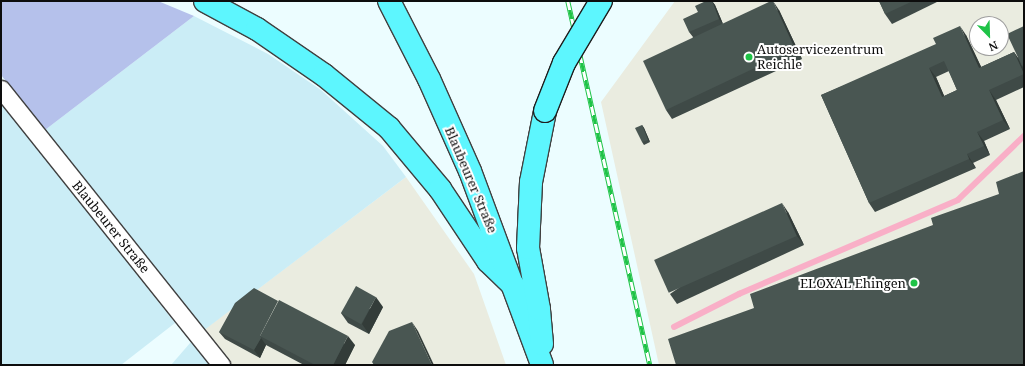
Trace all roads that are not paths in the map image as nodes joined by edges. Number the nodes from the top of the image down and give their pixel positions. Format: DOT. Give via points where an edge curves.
graph roads {
  1 [pos="205,1"];
  2 [pos="389,1"];
  3 [pos="601,1"];
  4 [pos="1,89"];
  5 [pos="514,286"];
  6 [pos="221,365"];
  7 [pos="543,365"];
  1 -- 5 [label="main road" via="257,29 324,75 389,128 440,189 488,261"];
  2 -- 5 [label="main road, Blaubeurer Straße" via="429,79 470,171"];
  3 -- 7 [label="main road, bridge" via="564,63 546,111 531,182 528,248 539,309"];
  4 -- 6 [label="street, Blaubeurer Straße"];
  5 -- 7 [label="main road, Blaubeurer Straße"];
}
